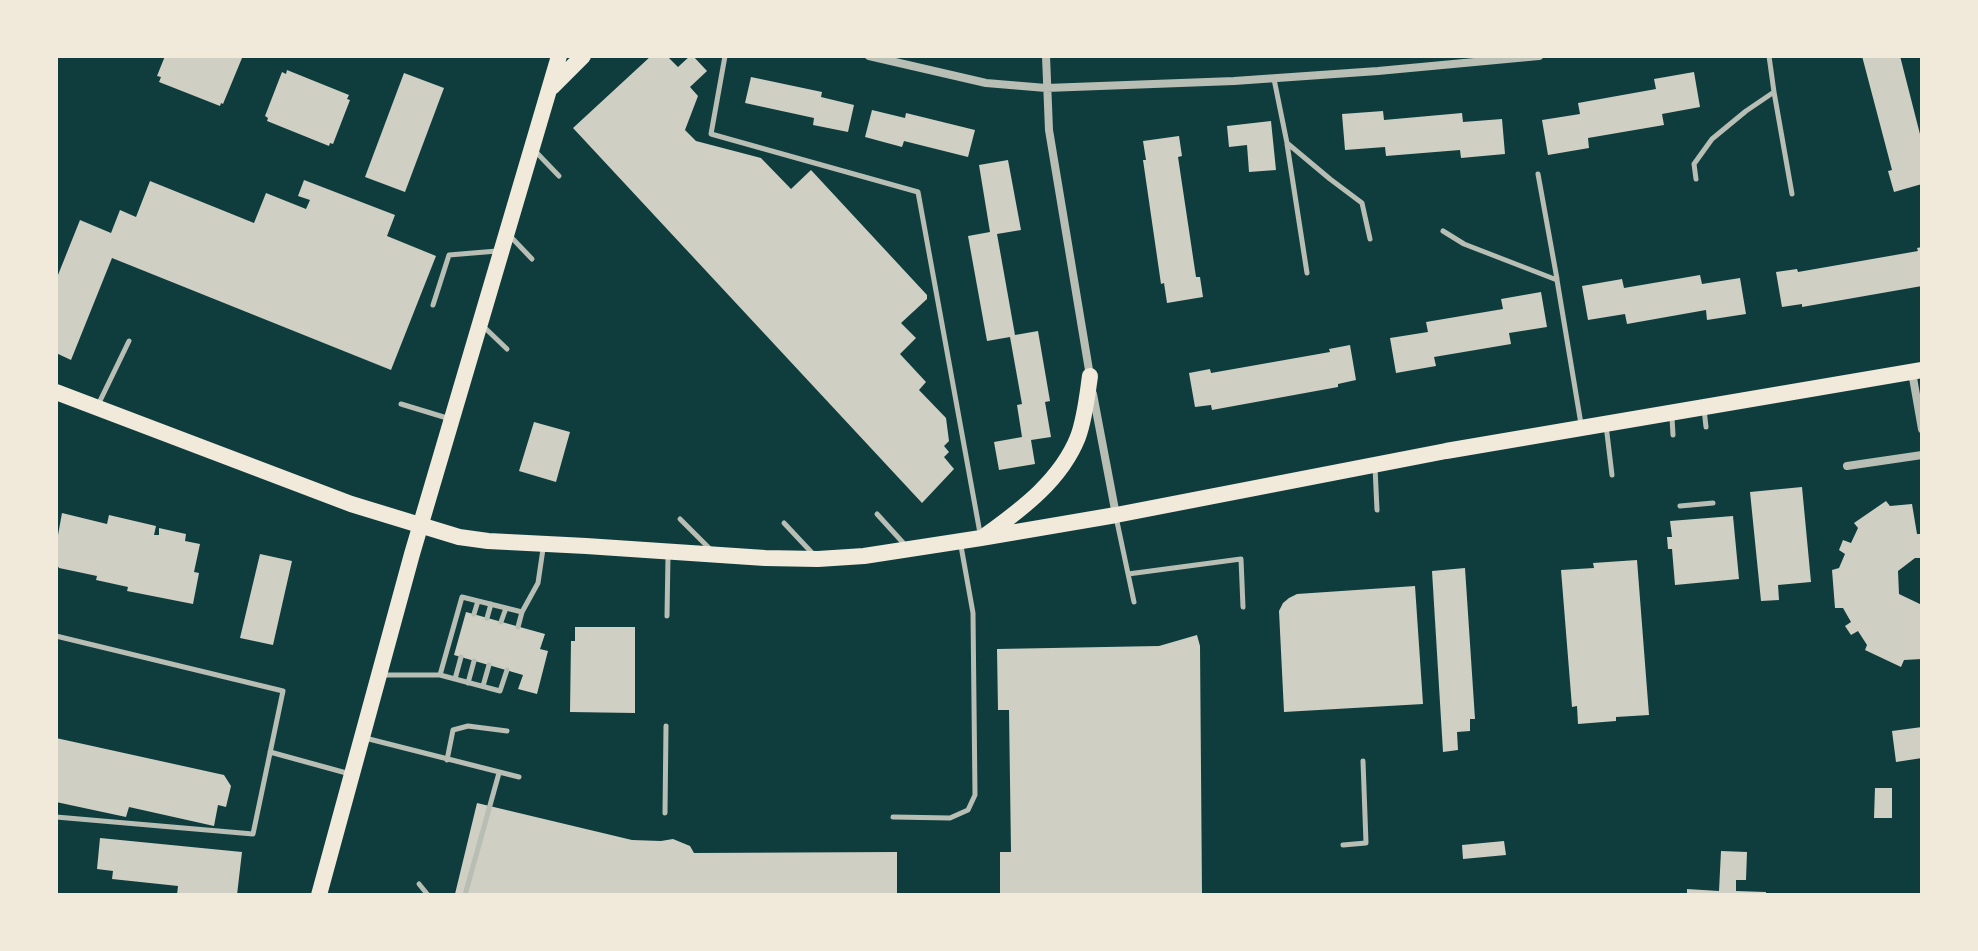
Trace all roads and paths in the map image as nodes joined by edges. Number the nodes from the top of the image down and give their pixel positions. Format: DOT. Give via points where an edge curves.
graph roads {
  1 [pos="559,56"];
  2 [pos="583,56"];
  3 [pos="725,56"];
  4 [pos="869,56"];
  5 [pos="1046,56"];
  6 [pos="1539,56"];
  7 [pos="1769,56"];
  8 [pos="1273,78"];
  9 [pos="1046,88"];
  10 [pos="549,91"];
  11 [pos="1774,92"];
  12 [pos="1287,143"];
  13 [pos="532,148"];
  14 [pos="1538,174"];
  15 [pos="559,176"];
  16 [pos="1696,179"];
  17 [pos="1792,194"];
  18 [pos="1443,231"];
  19 [pos="507,233"];
  20 [pos="1370,239"];
  21 [pos="502,250"];
  22 [pos="532,259"];
  23 [pos="1307,273"];
  24 [pos="1557,280"];
  25 [pos="433,305"];
  26 [pos="480,323"];
  27 [pos="129,341"];
  28 [pos="507,349"];
  29 [pos="1917,370"];
  30 [pos="1090,376"];
  31 [pos="56,392"];
  32 [pos="401,404"];
  33 [pos="1704,407"];
  34 [pos="96,408"];
  35 [pos="1671,413"];
  36 [pos="452,420"];
  37 [pos="1606,424"];
  38 [pos="1706,427"];
  39 [pos="1582,428"];
  40 [pos="1922,429"];
  41 [pos="1673,435"];
  42 [pos="1922,455"];
  43 [pos="1375,466"];
  44 [pos="1847,466"];
  45 [pos="1612,475"];
  46 [pos="1713,503"];
  47 [pos="1680,506"];
  48 [pos="1377,510"];
  49 [pos="877,514"];
  50 [pos="1116,515"];
  51 [pos="680,519"];
  52 [pos="784,523"];
  53 [pos="421,527"];
  54 [pos="981,538"];
  55 [pos="960,542"];
  56 [pos="543,544"];
  57 [pos="910,550"];
  58 [pos="668,551"];
  59 [pos="716,555"];
  60 [pos="818,559"];
  61 [pos="1128,574"];
  62 [pos="478,601"];
  63 [pos="1134,602"];
  64 [pos="491,604"];
  65 [pos="1243,607"];
  66 [pos="506,608"];
  67 [pos="522,612"];
  68 [pos="474,614"];
  69 [pos="667,616"];
  70 [pos="487,618"];
  71 [pos="501,622"];
  72 [pos="518,627"];
  73 [pos="56,636"];
  74 [pos="461,657"];
  75 [pos="474,661"];
  76 [pos="489,665"];
  77 [pos="507,670"];
  78 [pos="380,675"];
  79 [pos="440,675"];
  80 [pos="455,679"];
  81 [pos="468,683"];
  82 [pos="483,686"];
  83 [pos="666,726"];
  84 [pos="507,731"];
  85 [pos="362,737"];
  86 [pos="270,752"];
  87 [pos="447,760"];
  88 [pos="1363,761"];
  89 [pos="499,772"];
  90 [pos="352,775"];
  91 [pos="519,777"];
  92 [pos="665,813"];
  93 [pos="56,817"];
  94 [pos="893,817"];
  95 [pos="1343,845"];
  96 [pos="419,884"];
  97 [pos="319,895"];
  98 [pos="428,895"];
  99 [pos="465,895"];
  1 -- 10 [label="main road"];
  2 -- 10 [label="main road"];
  3 -- 54 [label="lane" via="711,134 918,192"];
  4 -- 9 [label="street" via="986,83"];
  5 -- 9 [label="street"];
  6 -- 8 [label="street"];
  7 -- 11 [label="lane"];
  8 -- 9 [label="street"];
  8 -- 12 [label="lane"];
  9 -- 30 [label="street"];
  10 -- 13 [label="main road"];
  11 -- 16 [label="lane" via="1712,139 1694,164"];
  11 -- 17 [label="lane"];
  12 -- 20 [label="lane" via="1362,203"];
  12 -- 23 [label="lane"];
  13 -- 15 [label="lane"];
  13 -- 19 [label="main road"];
  14 -- 24 [label="lane"];
  18 -- 24 [label="lane"];
  19 -- 21 [label="main road"];
  19 -- 22 [label="lane"];
  21 -- 25 [label="lane" via="449,255"];
  21 -- 26 [label="main road"];
  24 -- 39 [label="lane"];
  26 -- 28 [label="lane"];
  26 -- 36 [label="main road"];
  27 -- 34 [label="lane"];
  29 -- 33 [label="main road"];
  29 -- 40 [label="street"];
  30 -- 50 [label="street"];
  30 -- 54 [label="main road" via="1077,439 1064,463 1022,509"];
  31 -- 34 [label="main road"];
  32 -- 36 [label="lane"];
  33 -- 35 [label="main road"];
  33 -- 38 [label="lane"];
  34 -- 53 [label="main road"];
  35 -- 37 [label="main road"];
  35 -- 41 [label="lane"];
  36 -- 53 [label="main road"];
  37 -- 39 [label="main road"];
  37 -- 45 [label="lane"];
  39 -- 43 [label="main road"];
  42 -- 44 [label="street"];
  43 -- 48 [label="lane"];
  43 -- 50 [label="main road"];
  46 -- 47 [label="lane"];
  49 -- 57 [label="lane"];
  50 -- 54 [label="main road"];
  50 -- 61 [label="lane"];
  51 -- 59 [label="lane"];
  52 -- 60 [label="lane"];
  53 -- 56 [label="main road" via="488,541"];
  53 -- 78 [label="main road"];
  54 -- 55 [label="main road"];
  55 -- 57 [label="main road"];
  55 -- 94 [label="lane" via="973,613 975,795 968,810 950,818"];
  56 -- 58 [label="main road"];
  56 -- 67 [label="lane" via="538,583"];
  57 -- 60 [label="main road"];
  58 -- 59 [label="main road"];
  58 -- 69 [label="lane"];
  59 -- 60 [label="main road"];
  61 -- 63 [label="lane"];
  61 -- 65 [label="lane" via="1241,559"];
  62 -- 64 [label="lane"];
  62 -- 68 [label="lane"];
  62 -- 79 [label="lane" via="462,597"];
  64 -- 66 [label="lane"];
  64 -- 70 [label="lane"];
  66 -- 67 [label="lane"];
  66 -- 71 [label="lane"];
  67 -- 72 [label="lane"];
  73 -- 86 [label="lane" via="283,691"];
  74 -- 80 [label="lane"];
  75 -- 81 [label="lane"];
  76 -- 82 [label="lane"];
  77 -- 82 [label="lane" via="500,691"];
  78 -- 79 [label="lane"];
  78 -- 85 [label="main road"];
  79 -- 80 [label="lane"];
  80 -- 81 [label="lane"];
  81 -- 82 [label="lane"];
  83 -- 92 [label="lane"];
  84 -- 87 [label="lane" via="468,726 453,730"];
  85 -- 87 [label="lane"];
  85 -- 90 [label="main road"];
  86 -- 90 [label="lane"];
  86 -- 93 [label="lane" via="253,834"];
  87 -- 89 [label="lane"];
  88 -- 95 [label="lane" via="1366,843"];
  89 -- 91 [label="lane"];
  89 -- 99 [label="lane"];
  90 -- 97 [label="main road"];
  96 -- 98 [label="lane"];
}
